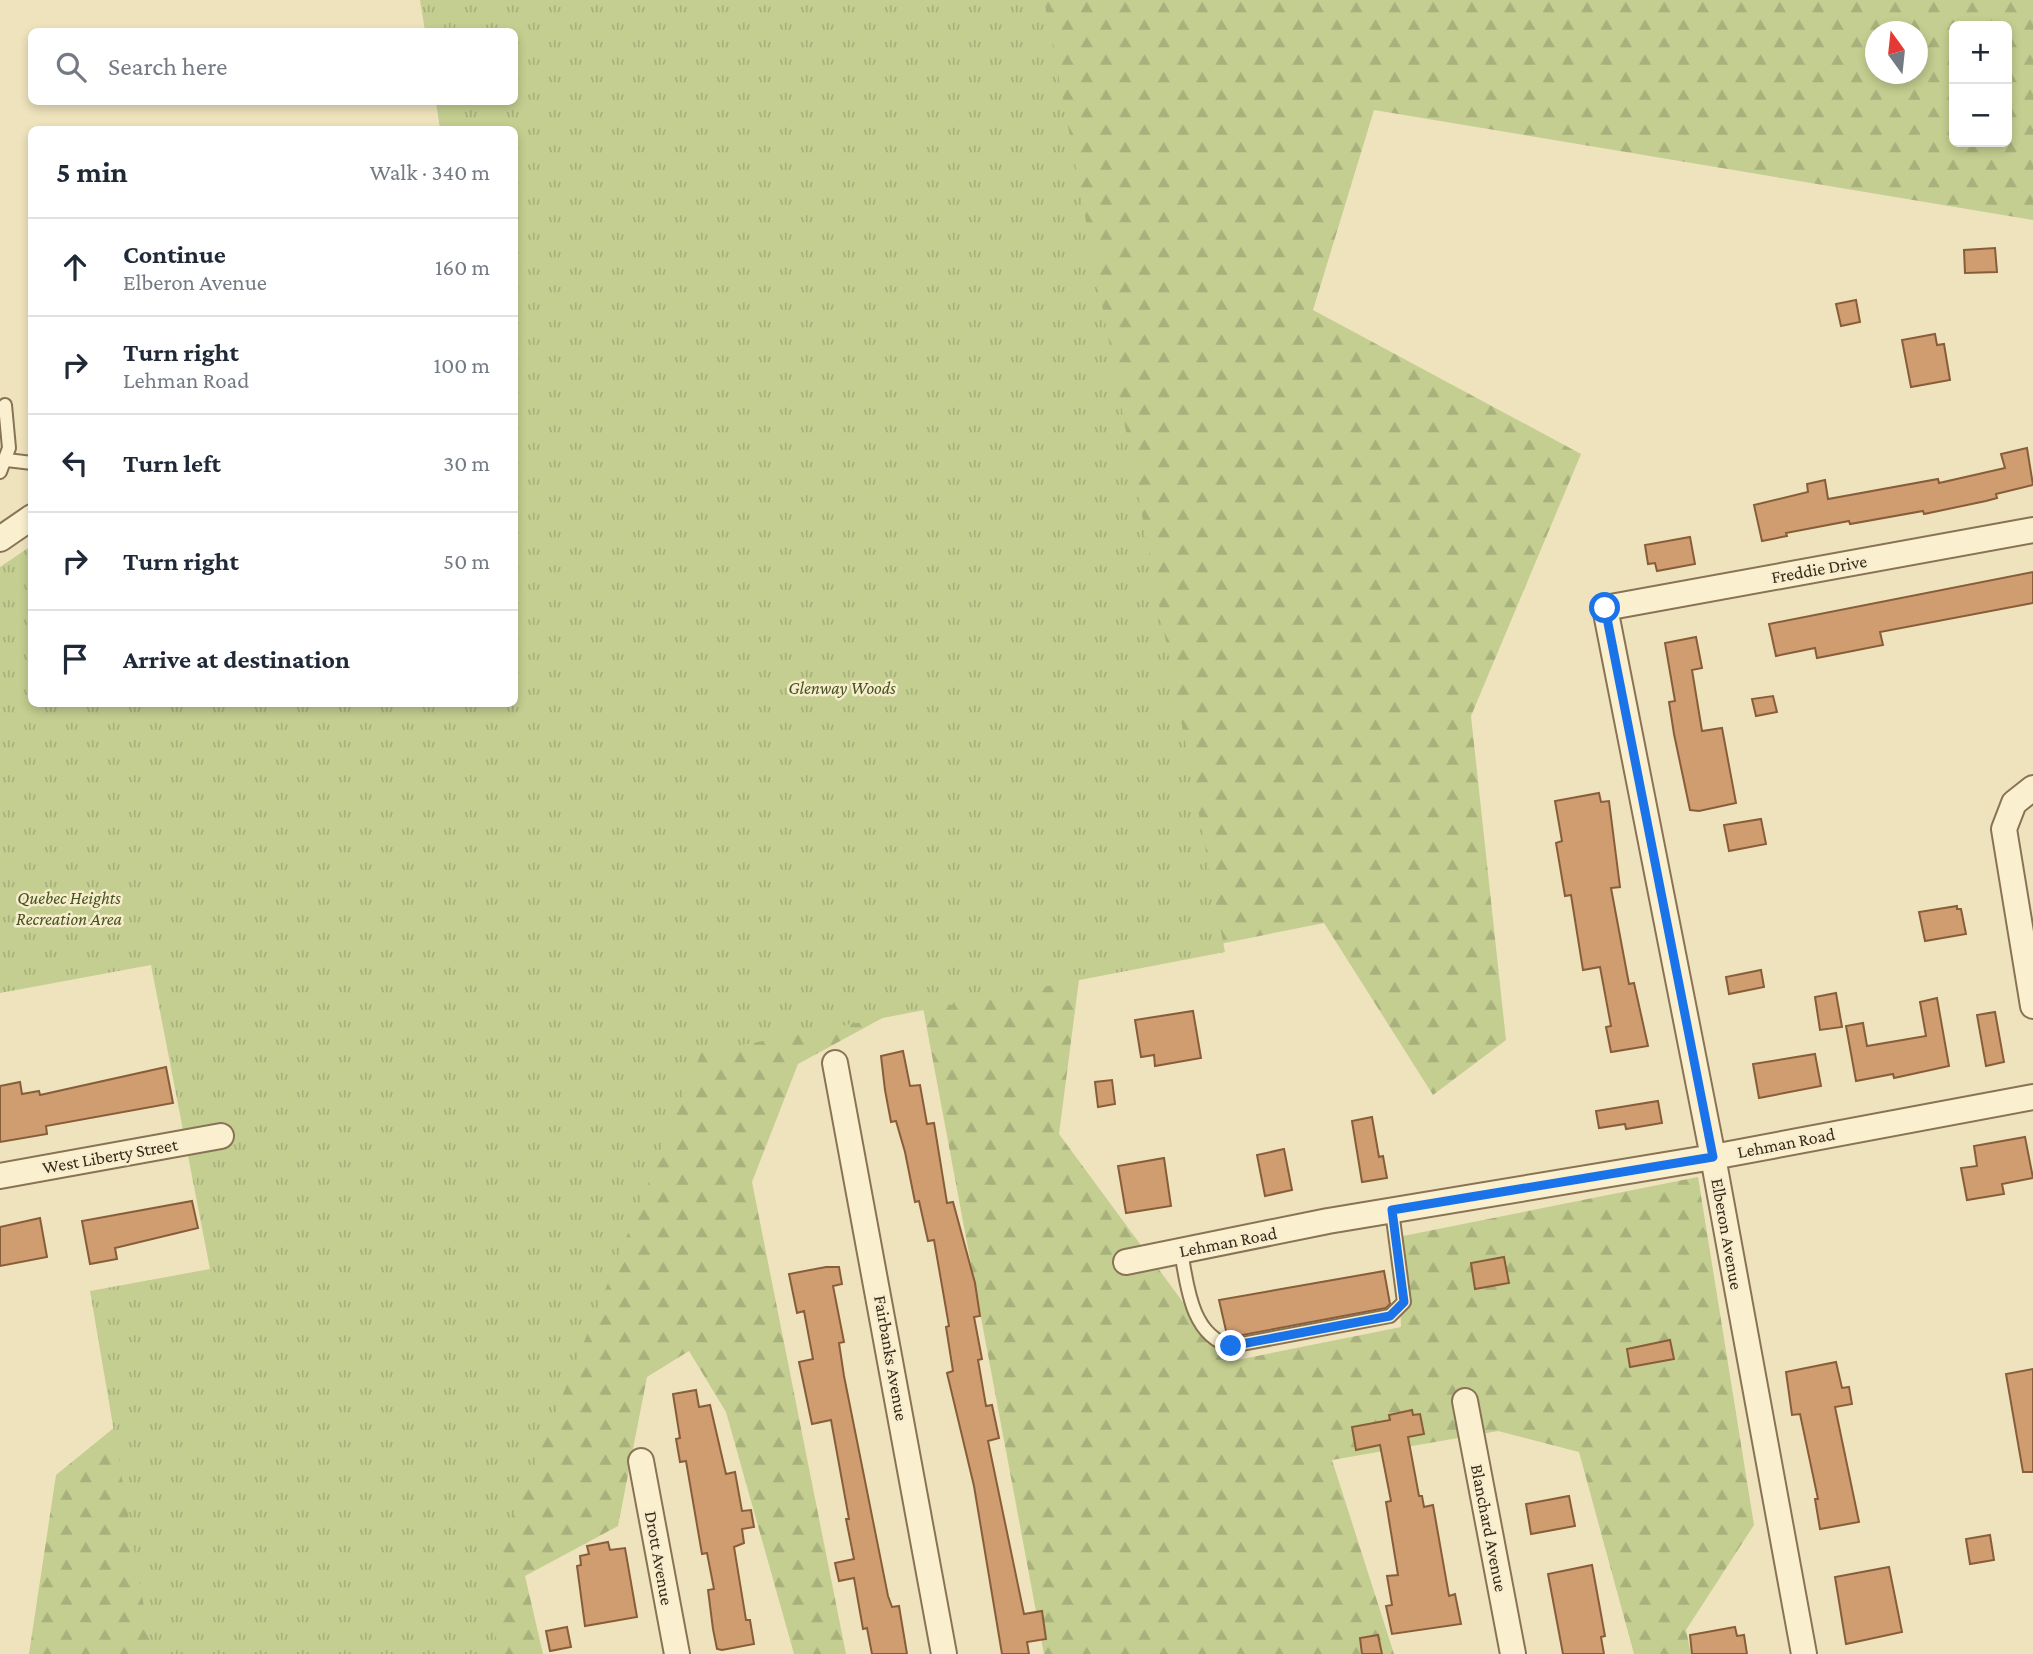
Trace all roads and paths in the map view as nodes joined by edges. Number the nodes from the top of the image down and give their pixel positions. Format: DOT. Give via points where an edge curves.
graph roads {
  1 [pos="5,405"];
  2 [pos="28,463"];
  3 [pos="4,466"];
  4 [pos="28,520"];
  5 [pos="2033,530"];
  6 [pos="0,539"];
  7 [pos="1605,608"];
  8 [pos="2033,788"];
  9 [pos="2033,1006"];
  10 [pos="835,1063"];
  11 [pos="2033,1097"];
  12 [pos="221,1136"];
  13 [pos="1713,1157"];
  14 [pos="0,1176"];
  15 [pos="1392,1210"];
  16 [pos="1181,1251"];
  17 [pos="1126,1262"];
  18 [pos="1465,1401"];
  19 [pos="641,1461"];
  20 [pos="677,1654"];
  21 [pos="944,1654"];
  22 [pos="1513,1654"];
  23 [pos="1804,1654"];
  1 -- 3 [label="lane" via="9,448"];
  2 -- 3 [label="lane"];
  4 -- 6 [label="street"];
  5 -- 7 [label="street, Freddie Drive"];
  7 -- 13 [label="street, Elberon Avenue"];
  8 -- 9 [label="street" via="2007,815 2004,842"];
  10 -- 21 [label="street, Fairbanks Avenue"];
  11 -- 13 [label="street, Lehman Road"];
  12 -- 14 [label="street, West Liberty Street"];
  13 -- 15 [label="street, Lehman Road"];
  13 -- 23 [label="street, Elberon Avenue"];
  15 -- 16 [label="street, Lehman Road"];
  15 -- 16 [label="lane" via="1404,1302 1390,1316 1231,1346 1220,1343 1192,1305"];
  16 -- 17 [label="street, Lehman Road"];
  18 -- 22 [label="street, Blanchard Avenue"];
  19 -- 20 [label="street, Drott Avenue"];
}
